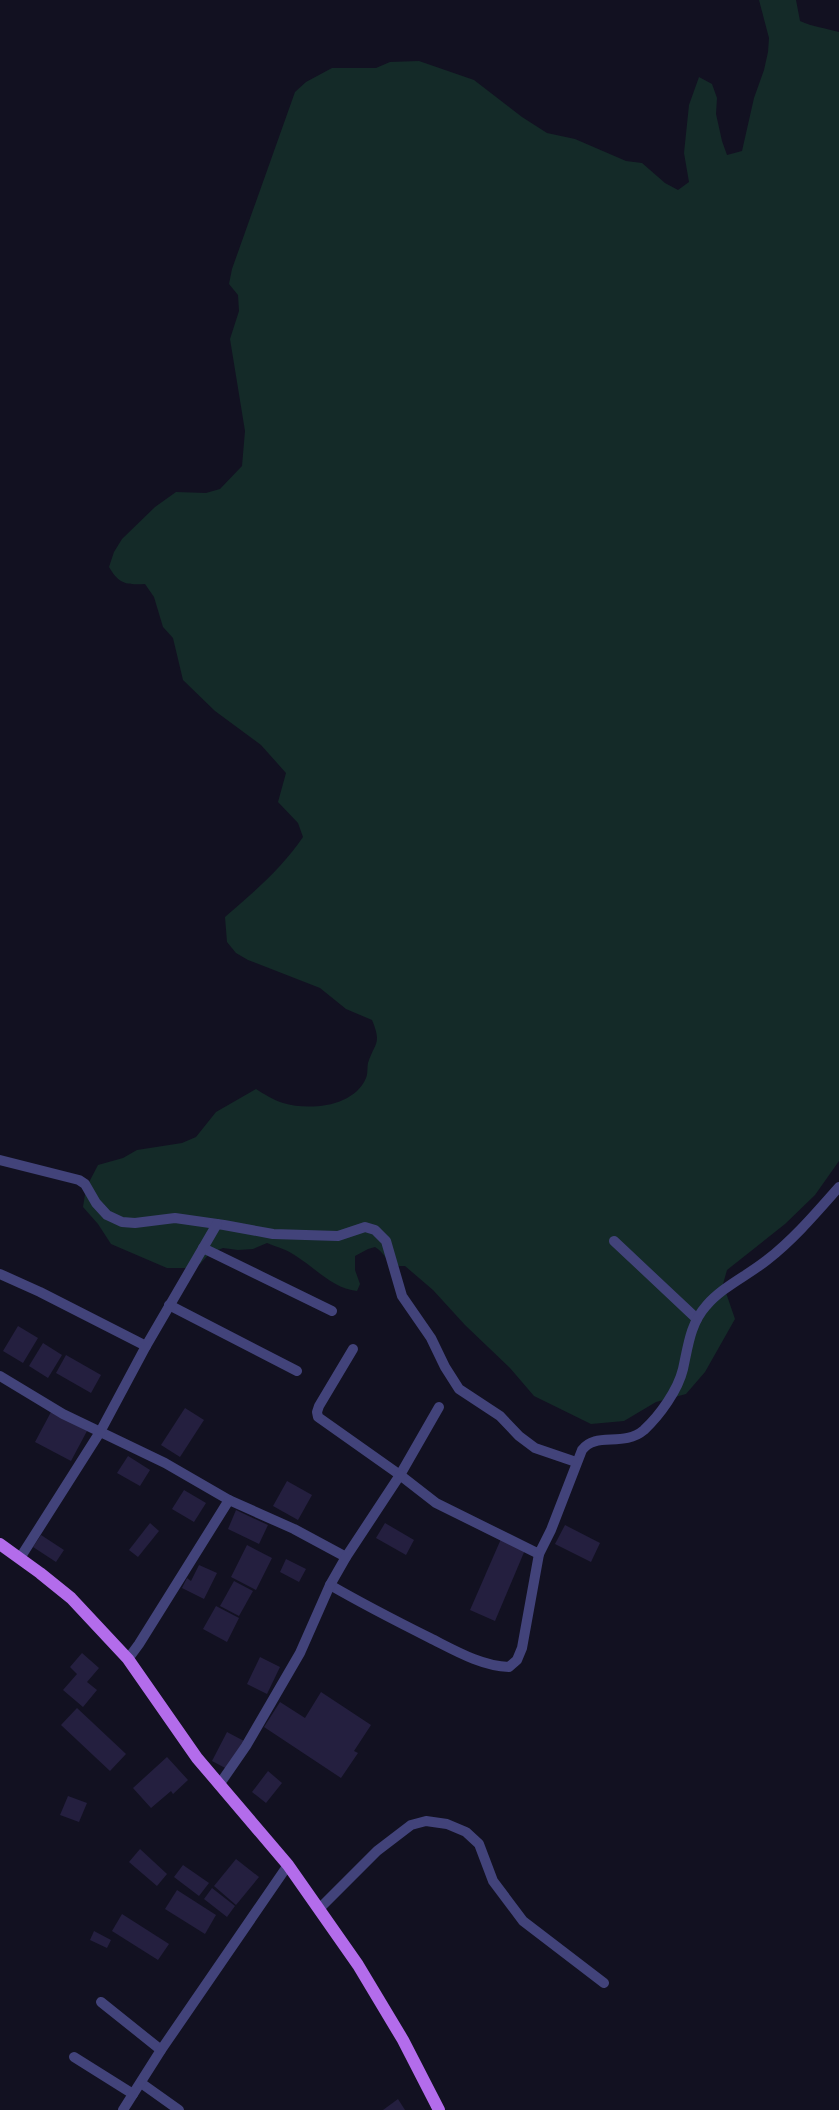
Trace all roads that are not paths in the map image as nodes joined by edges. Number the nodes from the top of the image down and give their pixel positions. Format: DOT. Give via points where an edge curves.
graph roads {
  1 [pos="0,1160"];
  2 [pos="839,1187"];
  3 [pos="217,1224"];
  4 [pos="614,1242"];
  5 [pos="203,1248"];
  6 [pos="0,1274"];
  7 [pos="169,1305"];
  8 [pos="332,1311"];
  9 [pos="697,1319"];
  10 [pos="146,1346"];
  11 [pos="353,1349"];
  12 [pos="297,1371"];
  13 [pos="0,1376"];
  14 [pos="439,1407"];
  15 [pos="100,1432"];
  16 [pos="576,1462"];
  17 [pos="400,1475"];
  18 [pos="229,1500"];
  19 [pos="0,1544"];
  20 [pos="539,1554"];
  21 [pos="20,1558"];
  22 [pos="346,1558"];
  23 [pos="330,1586"];
  24 [pos="128,1659"];
  25 [pos="219,1785"];
  26 [pos="288,1865"];
  27 [pos="320,1908"];
  28 [pos="604,1983"];
  29 [pos="101,2002"];
  30 [pos="161,2050"];
  31 [pos="74,2056"];
  32 [pos="141,2083"];
  33 [pos="133,2094"];
  34 [pos="123,2110"];
  35 [pos="179,2110"];
  36 [pos="439,2110"];
  1 -- 3 [label="street" via="79,1180 107,1215 122,1222 175,1218"];
  2 -- 9 [label="street" via="788,1242 713,1298"];
  3 -- 5 [label="street"];
  3 -- 16 [label="street" via="273,1234 338,1236 365,1227 375,1230 386,1241 402,1296 431,1338 459,1389 500,1416 535,1448"];
  4 -- 9 [label="street"];
  5 -- 7 [label="street"];
  5 -- 8 [label="street"];
  6 -- 10 [label="street"];
  7 -- 10 [label="street"];
  7 -- 12 [label="street"];
  9 -- 16 [label="street" via="678,1382 654,1418 635,1436 586,1444"];
  10 -- 15 [label="street"];
  11 -- 17 [label="street" via="319,1406 318,1417"];
  13 -- 15 [label="street"];
  14 -- 17 [label="street"];
  15 -- 18 [label="street" via="165,1463"];
  15 -- 21 [label="street"];
  16 -- 20 [label="street"];
  17 -- 20 [label="street" via="436,1503"];
  17 -- 22 [label="street"];
  18 -- 22 [label="street" via="294,1529"];
  18 -- 24 [label="street"];
  19 -- 21 [label="main road"];
  20 -- 23 [label="street" via="522,1648 518,1660 509,1667 498,1667 458,1652"];
  21 -- 24 [label="main road" via="71,1598"];
  22 -- 23 [label="street"];
  23 -- 25 [label="street" via="300,1653 246,1746"];
  24 -- 25 [label="main road"];
  25 -- 26 [label="main road"];
  26 -- 27 [label="main road"];
  26 -- 30 [label="street"];
  27 -- 28 [label="street" via="377,1850 411,1824 426,1821 447,1824 466,1832 479,1844 493,1881 523,1921"];
  27 -- 36 [label="main road" via="378,1997"];
  29 -- 30 [label="street"];
  30 -- 32 [label="street"];
  31 -- 33 [label="street"];
  32 -- 33 [label="street"];
  32 -- 35 [label="street"];
  33 -- 34 [label="street"];
}
